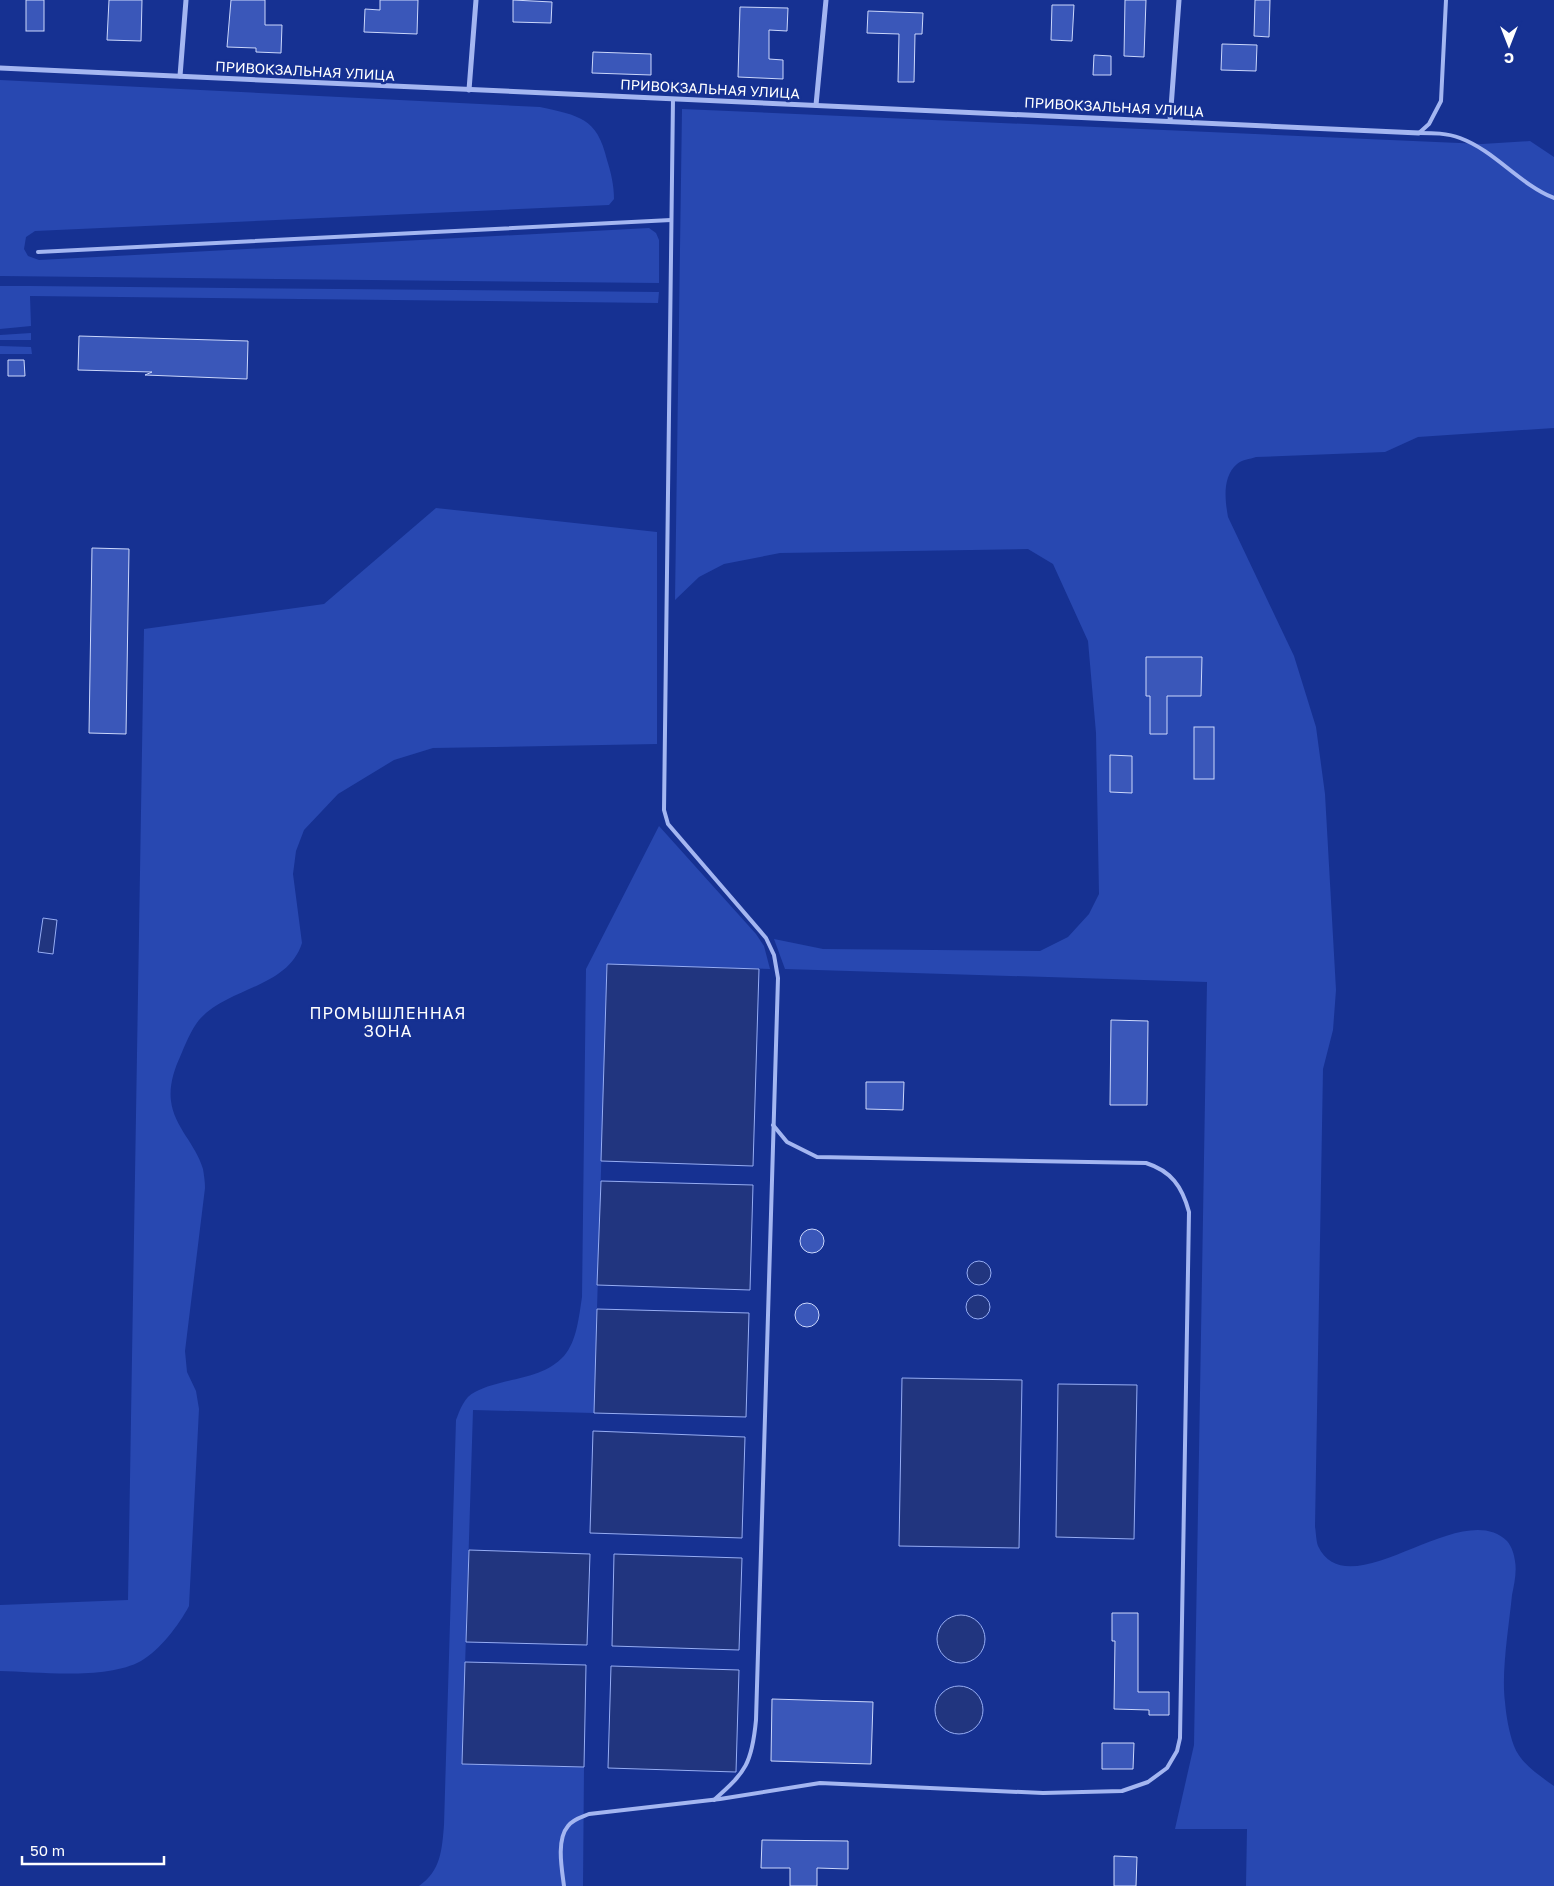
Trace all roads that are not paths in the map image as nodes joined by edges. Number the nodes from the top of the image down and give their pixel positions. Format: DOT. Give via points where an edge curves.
graph roads {
  1 [pos="186,0"];
  2 [pos="476,0"];
  3 [pos="826,0"];
  4 [pos="1179,0"];
  5 [pos="1446,0"];
  6 [pos="0,68"];
  7 [pos="180,76"];
  8 [pos="468,90"];
  9 [pos="673,99"];
  10 [pos="816,105"];
  11 [pos="1170,121"];
  12 [pos="1418,133"];
  13 [pos="1554,198"];
  14 [pos="671,220"];
  15 [pos="38,252"];
  16 [pos="773,1125"];
  17 [pos="714,1800"];
  18 [pos="564,1886"];
  1 -- 7 [label="street"];
  2 -- 8 [label="street"];
  3 -- 10 [label="street"];
  4 -- 11 [label="street"];
  5 -- 12 [label="lane" via="1441,101 1429,124"];
  6 -- 7 [label="street, ПРИВОКЗАЛЬНАЯ УЛИЦА"];
  7 -- 8 [label="street, ПРИВОКЗАЛЬНАЯ УЛИЦА"];
  8 -- 9 [label="street, ПРИВОКЗАЛЬНАЯ УЛИЦА"];
  9 -- 10 [label="street, ПРИВОКЗАЛЬНАЯ УЛИЦА"];
  9 -- 14 [label="lane"];
  10 -- 11 [label="street, ПРИВОКЗАЛЬНАЯ УЛИЦА"];
  11 -- 12 [label="street, ПРИВОКЗАЛЬНАЯ УЛИЦА"];
  12 -- 13 [label="lane" via="1462,139 1489,155 1521,181"];
  14 -- 15 [label="lane"];
  14 -- 16 [label="lane" via="664,810 668,824 766,938 774,955 778,978"];
  16 -- 17 [label="lane" via="756,1720 754,1742 743,1772"];
  16 -- 17 [label="lane" via="787,1142 817,1157 1146,1163 1169,1173 1183,1191 1189,1212 1180,1738 1167,1768 1148,1782 1122,1790 1043,1793 820,1783"];
  17 -- 18 [label="lane" via="589,1814 574,1820 566,1827 563,1838"];
}
